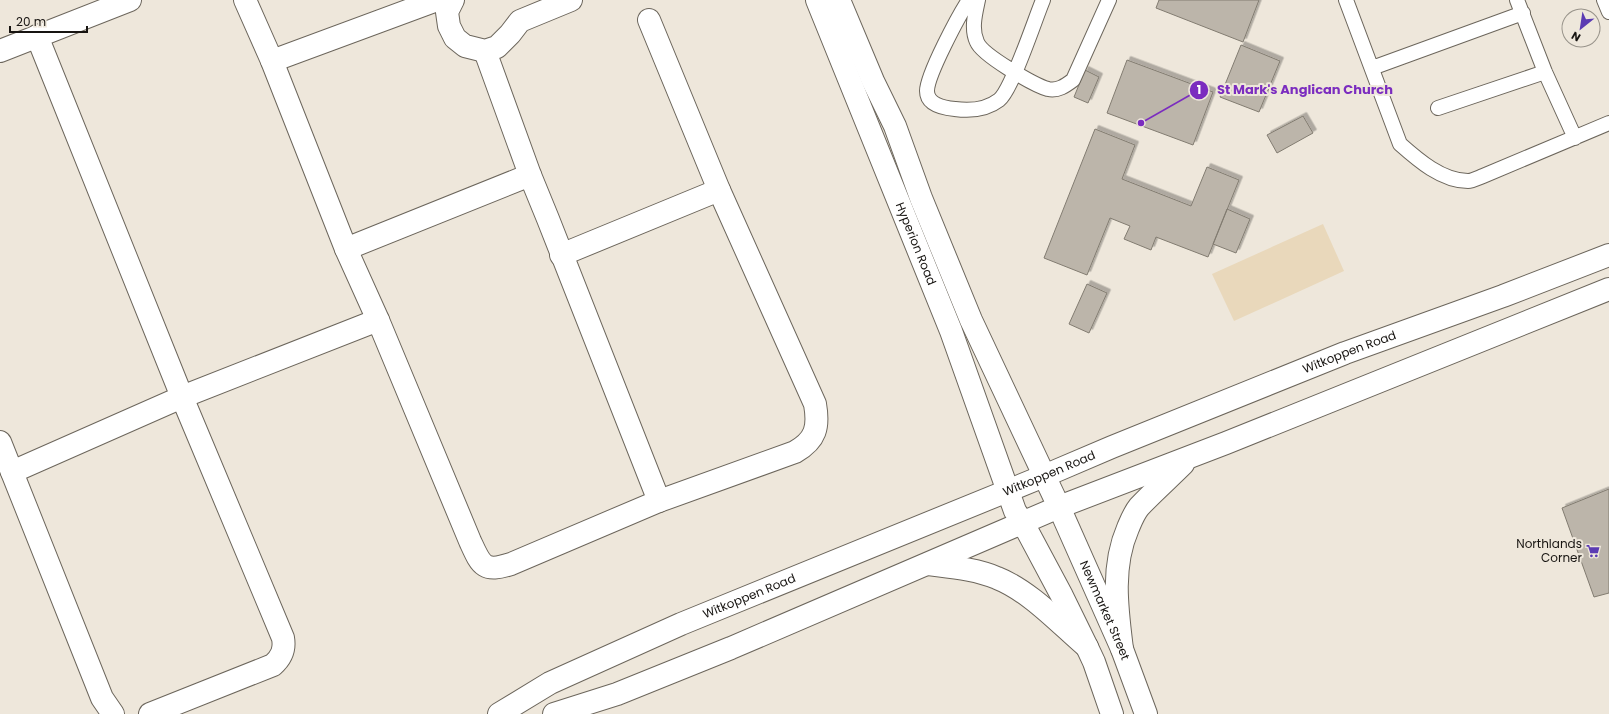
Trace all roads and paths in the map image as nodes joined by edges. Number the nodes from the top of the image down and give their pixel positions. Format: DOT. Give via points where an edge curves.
graph roads {
  1 [pos="130,0"];
  2 [pos="245,0"];
  3 [pos="437,0"];
  4 [pos="453,0"];
  5 [pos="571,0"];
  6 [pos="817,0"];
  7 [pos="839,0"];
  8 [pos="969,0"];
  9 [pos="978,0"];
  10 [pos="1043,0"];
  11 [pos="1109,0"];
  12 [pos="1346,0"];
  13 [pos="1517,0"];
  14 [pos="1604,0"];
  15 [pos="1609,12"];
  16 [pos="1523,13"];
  17 [pos="649,20"];
  18 [pos="37,36"];
  19 [pos="0,51"];
  20 [pos="485,51"];
  21 [pos="272,61"];
  22 [pos="1372,68"];
  23 [pos="1015,72"];
  24 [pos="1545,72"];
  25 [pos="1438,108"];
  26 [pos="1609,123"];
  27 [pos="1576,138"];
  28 [pos="530,174"];
  29 [pos="719,190"];
  30 [pos="346,249"];
  31 [pos="561,255"];
  32 [pos="1609,255"];
  33 [pos="1609,289"];
  34 [pos="378,320"];
  35 [pos="182,397"];
  36 [pos="0,442"];
  37 [pos="1190,457"];
  38 [pos="12,472"];
  39 [pos="1044,476"];
  40 [pos="1007,490"];
  41 [pos="659,501"];
  42 [pos="1059,507"];
  43 [pos="1023,523"];
  44 [pos="928,564"];
  45 [pos="1087,647"];
  46 [pos="1122,649"];
  47 [pos="113,714"];
  48 [pos="150,714"];
  49 [pos="499,714"];
  50 [pos="554,714"];
  51 [pos="1112,714"];
  52 [pos="1146,714"];
  1 -- 18 [label="street"];
  2 -- 21 [label="street"];
  3 -- 21 [label="street"];
  4 -- 20 [label="street" via="447,12 449,26 455,38 465,46"];
  5 -- 20 [label="street" via="520,21 497,47"];
  6 -- 40 [label="street, Hyperion Road" via="951,331"];
  7 -- 39 [label="street, Hyperion Road" via="895,126 921,198 971,320"];
  8 -- 23 [label="lane" via="960,13 930,76 927,91 930,100 936,105 969,111 986,107 999,100"];
  9 -- 23 [label="lane" via="974,31 977,44"];
  10 -- 23 [label="lane"];
  11 -- 23 [label="lane" via="1073,80 1062,88 1048,89"];
  12 -- 22 [label="lane"];
  13 -- 16 [label="lane"];
  14 -- 15 [label="lane"];
  16 -- 22 [label="lane"];
  16 -- 24 [label="lane"];
  17 -- 29 [label="street"];
  18 -- 19 [label="street"];
  18 -- 35 [label="street"];
  20 -- 28 [label="street"];
  21 -- 30 [label="street"];
  22 -- 27 [label="lane" via="1400,144 1416,158 1451,178 1469,181"];
  24 -- 25 [label="lane"];
  24 -- 27 [label="lane"];
  26 -- 27 [label="lane"];
  28 -- 30 [label="street"];
  28 -- 31 [label="street"];
  29 -- 31 [label="street"];
  29 -- 41 [label="street" via="815,404 818,421 810,440 795,452"];
  30 -- 34 [label="street"];
  31 -- 41 [label="street"];
  32 -- 39 [label="street, Witkoppen Road" via="1345,353"];
  33 -- 37 [label="street"];
  34 -- 35 [label="street"];
  34 -- 41 [label="street" via="477,557 488,568 494,569 511,564"];
  35 -- 38 [label="street"];
  35 -- 48 [label="street" via="283,638 283,651 278,661 267,668"];
  36 -- 38 [label="street"];
  37 -- 42 [label="street"];
  37 -- 46 [label="street" via="1138,508 1121,543 1117,571 1117,604"];
  38 -- 47 [label="street" via="102,698"];
  39 -- 40 [label="street, Witkoppen Road"];
  39 -- 42 [label="street, Hyperion Road"];
  40 -- 43 [label="street, Hyperion Road"];
  40 -- 49 [label="street, Witkoppen Road" via="680,624 550,684"];
  42 -- 43 [label="street"];
  42 -- 46 [label="street, Newmarket Street"];
  43 -- 44 [label="street"];
  43 -- 45 [label="street"];
  44 -- 45 [label="street" via="997,578 1026,595"];
  44 -- 50 [label="street" via="624,691"];
  45 -- 51 [label="street"];
  46 -- 52 [label="street, Newmarket Street"];
}
